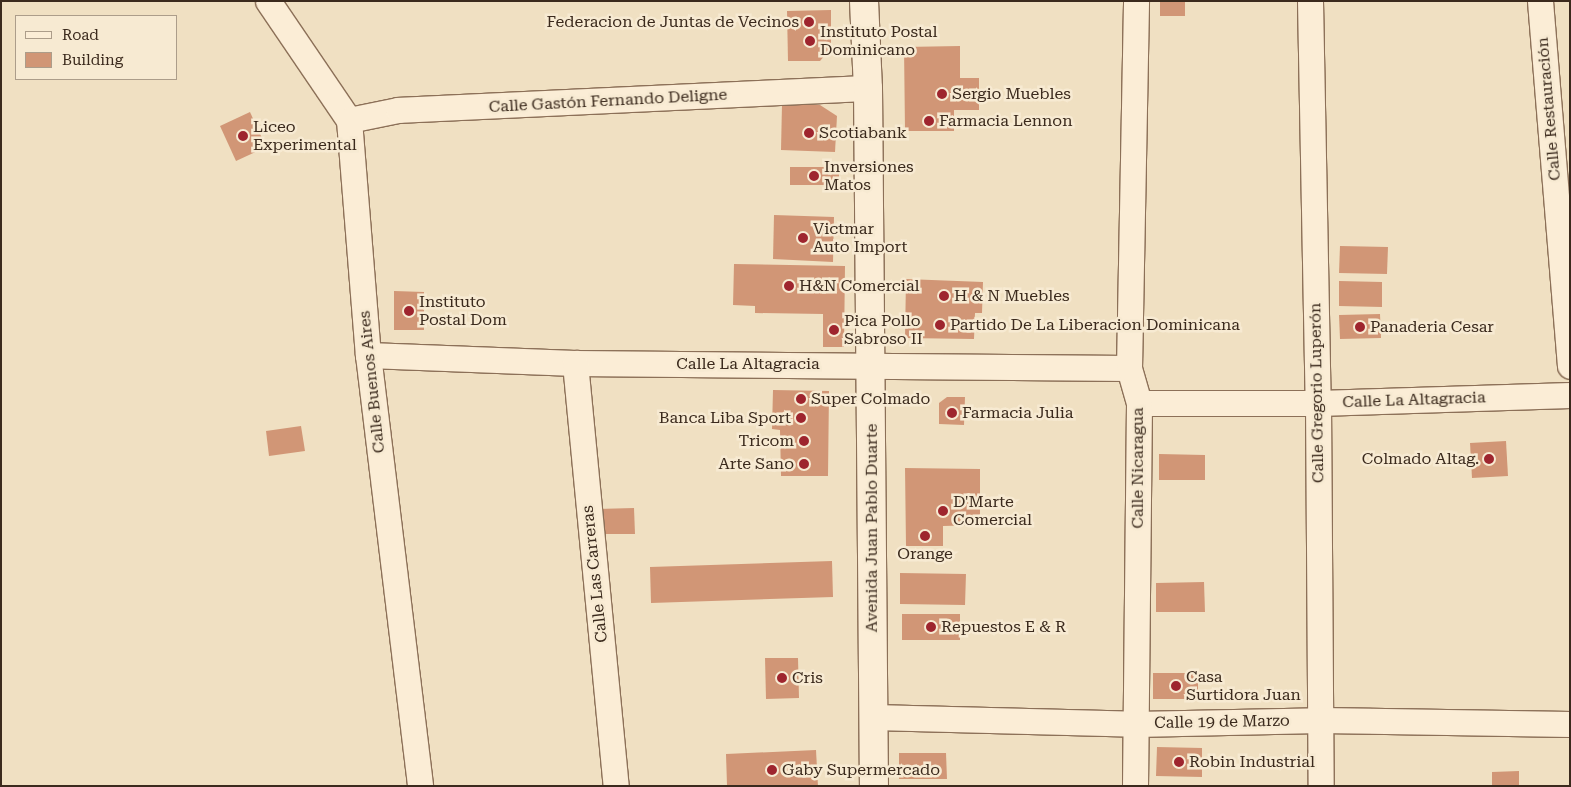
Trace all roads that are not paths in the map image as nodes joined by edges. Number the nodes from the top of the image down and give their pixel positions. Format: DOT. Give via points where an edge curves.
graph roads {
  1 [pos="268,1"];
  2 [pos="864,1"];
  3 [pos="1136,1"];
  4 [pos="1310,1"];
  5 [pos="1540,1"];
  6 [pos="868,88"];
  7 [pos="349,120"];
  8 [pos="368,355"];
  9 [pos="574,363"];
  10 [pos="871,365"];
  11 [pos="1570,366"];
  12 [pos="1129,368"];
  13 [pos="1570,395"];
  14 [pos="1139,403"];
  15 [pos="1318,403"];
  16 [pos="873,717"];
  17 [pos="1320,720"];
  18 [pos="1135,724"];
  19 [pos="1570,724"];
  20 [pos="420,786"];
  21 [pos="616,786"];
  22 [pos="874,786"];
  23 [pos="1135,786"];
  24 [pos="1321,786"];
  1 -- 7 [label="street, Calle Buenos Aires"];
  2 -- 6 [label="main road, Avenida Juan Pablo Duarte"];
  3 -- 12 [label="street, Calle Nicaragua"];
  4 -- 15 [label="street, Calle Gregorio Luperón"];
  5 -- 11 [label="street, Calle Restauración"];
  6 -- 7 [label="street, Calle Gastón Fernando Deligne" via="398,110"];
  6 -- 10 [label="main road, Avenida Juan Pablo Duarte"];
  7 -- 8 [label="street, Calle Buenos Aires"];
  8 -- 9 [label="street, Calle La Altagracia"];
  8 -- 20 [label="street, Calle Buenos Aires"];
  9 -- 10 [label="street, Calle La Altagracia"];
  9 -- 21 [label="street, Calle Las Carreras"];
  10 -- 12 [label="street, Calle La Altagracia"];
  10 -- 16 [label="main road, Avenida Juan Pablo Duarte"];
  12 -- 14 [label="street, Calle Nicaragua"];
  13 -- 15 [label="street, Calle La Altagracia"];
  14 -- 15 [label="street, Calle La Altagracia"];
  14 -- 18 [label="street, Calle Nicaragua"];
  15 -- 17 [label="street, Calle Gregorio Luperón"];
  16 -- 18 [label="street, Calle 19 de Marzo"];
  16 -- 22 [label="main road, Avenida Juan Pablo Duarte"];
  17 -- 18 [label="street, Calle 19 de Marzo"];
  17 -- 19 [label="street, Calle 19 de Marzo"];
  17 -- 24 [label="street, Calle Gregorio Luperón"];
  18 -- 23 [label="street, Calle Nicaragua"];
}
